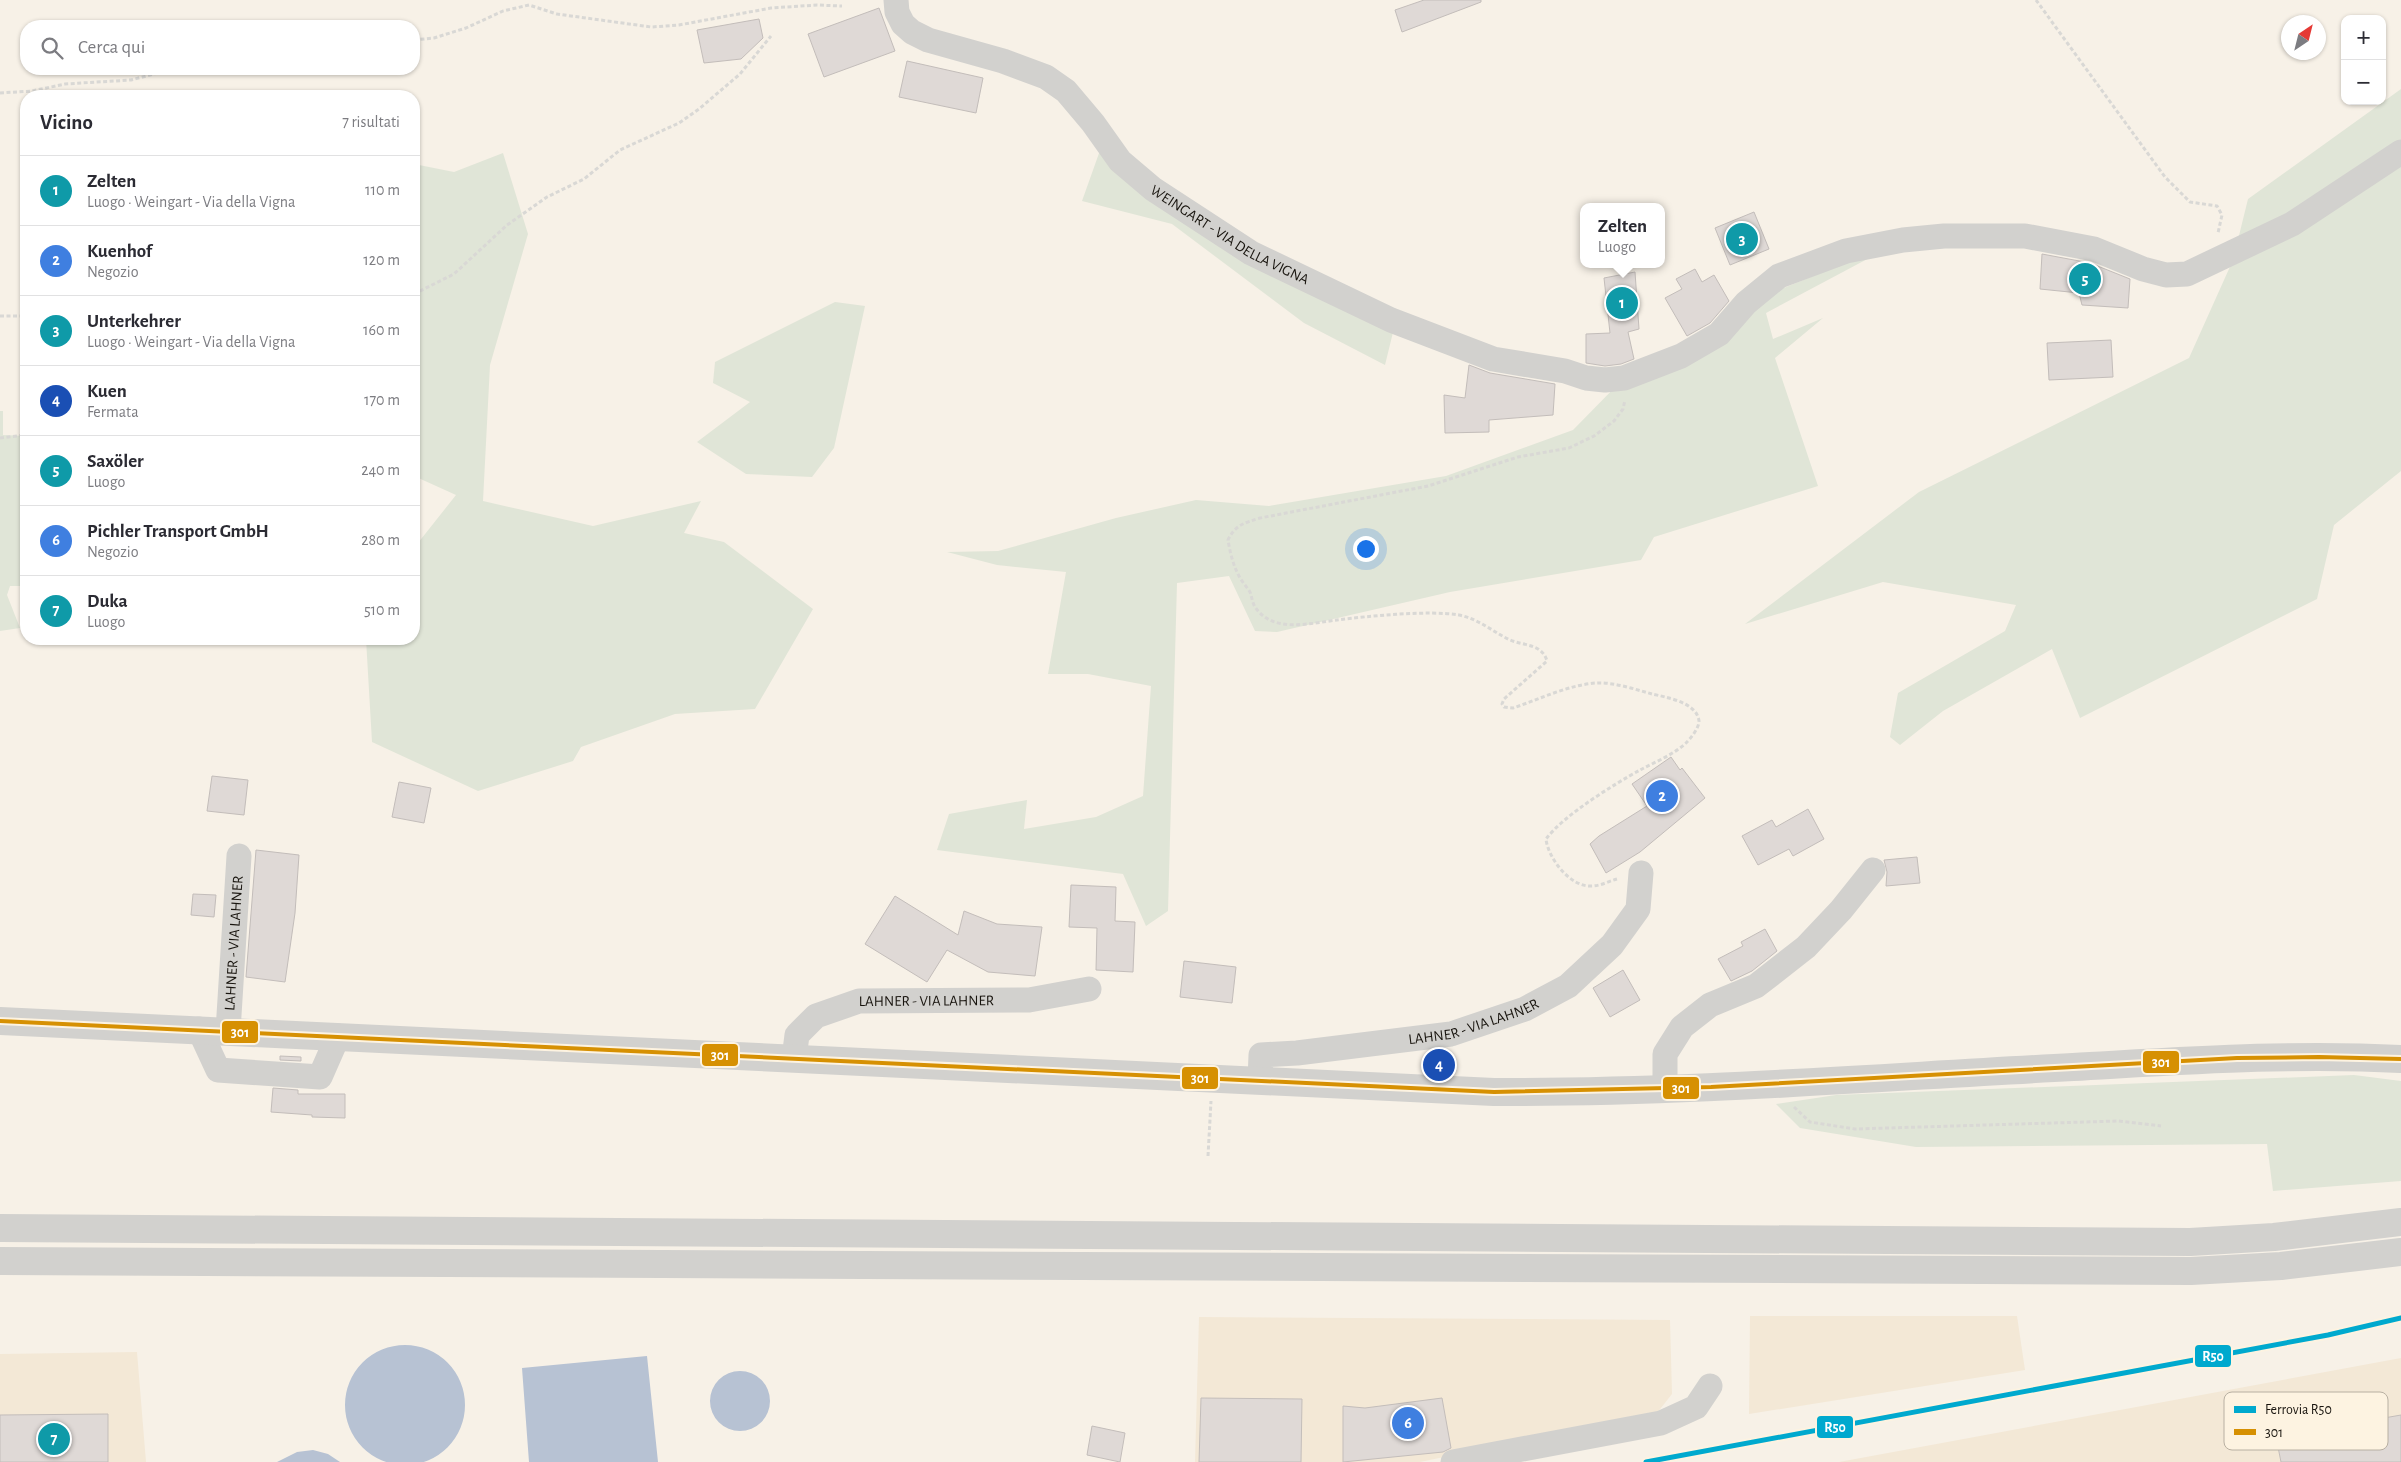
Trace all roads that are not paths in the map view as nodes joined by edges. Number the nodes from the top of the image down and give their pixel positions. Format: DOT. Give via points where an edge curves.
graph roads {
  1 [pos="896,0"];
  2 [pos="2401,152"];
  3 [pos="239,856"];
  4 [pos="1873,870"];
  5 [pos="1641,873"];
  6 [pos="1089,989"];
  7 [pos="0,1021"];
  8 [pos="199,1030"];
  9 [pos="228,1031"];
  10 [pos="338,1036"];
  11 [pos="794,1059"];
  12 [pos="2401,1059"];
  13 [pos="1260,1082"];
  14 [pos="1665,1088"];
  15 [pos="0,1222"];
  16 [pos="2401,1222"];
  17 [pos="0,1228"];
  18 [pos="40,1229"];
  19 [pos="2401,1252"];
  20 [pos="0,1261"];
  21 [pos="1710,1386"];
  22 [pos="1453,1462"];
  1 -- 2 [label="street, WEINGART - VIA DELLA VIGNA" via="897,12 912,32 1046,77 1066,91 1120,161 1153,189 1251,253 1392,320 1494,360 1605,380 1624,378 1681,356 1719,334 1746,302 1778,276 1846,251 1903,240 1944,236 2024,236 2094,249 2166,275 2187,274 2292,224"];
  3 -- 9 [label="street, LAHNER - VIA LAHNER"];
  4 -- 14 [label="street" via="1806,947 1756,986 1710,1005 1682,1027 1665,1054"];
  5 -- 13 [label="street, LAHNER - VIA LAHNER" via="1638,909 1612,945 1568,986 1525,1009 1451,1034 1262,1055"];
  6 -- 11 [label="street, LAHNER - VIA LAHNER" via="1029,1000 859,1001 816,1016 797,1035"];
  7 -- 8 [label="main road"];
  8 -- 9 [label="main road"];
  8 -- 10 [label="street" via="218,1070 320,1077"];
  9 -- 10 [label="main road"];
  10 -- 11 [label="main road"];
  11 -- 13 [label="main road"];
  12 -- 14 [label="main road" via="2248,1057"];
  13 -- 14 [label="main road" via="1494,1092"];
  15 -- 18 [label="main road"];
  16 -- 18 [label="main road" via="2274,1237 2190,1242"];
  17 -- 18 [label="main road"];
  19 -- 20 [label="main road" via="2281,1266 2171,1271"];
  21 -- 22 [label="street" via="1696,1407 1661,1423"];
}
